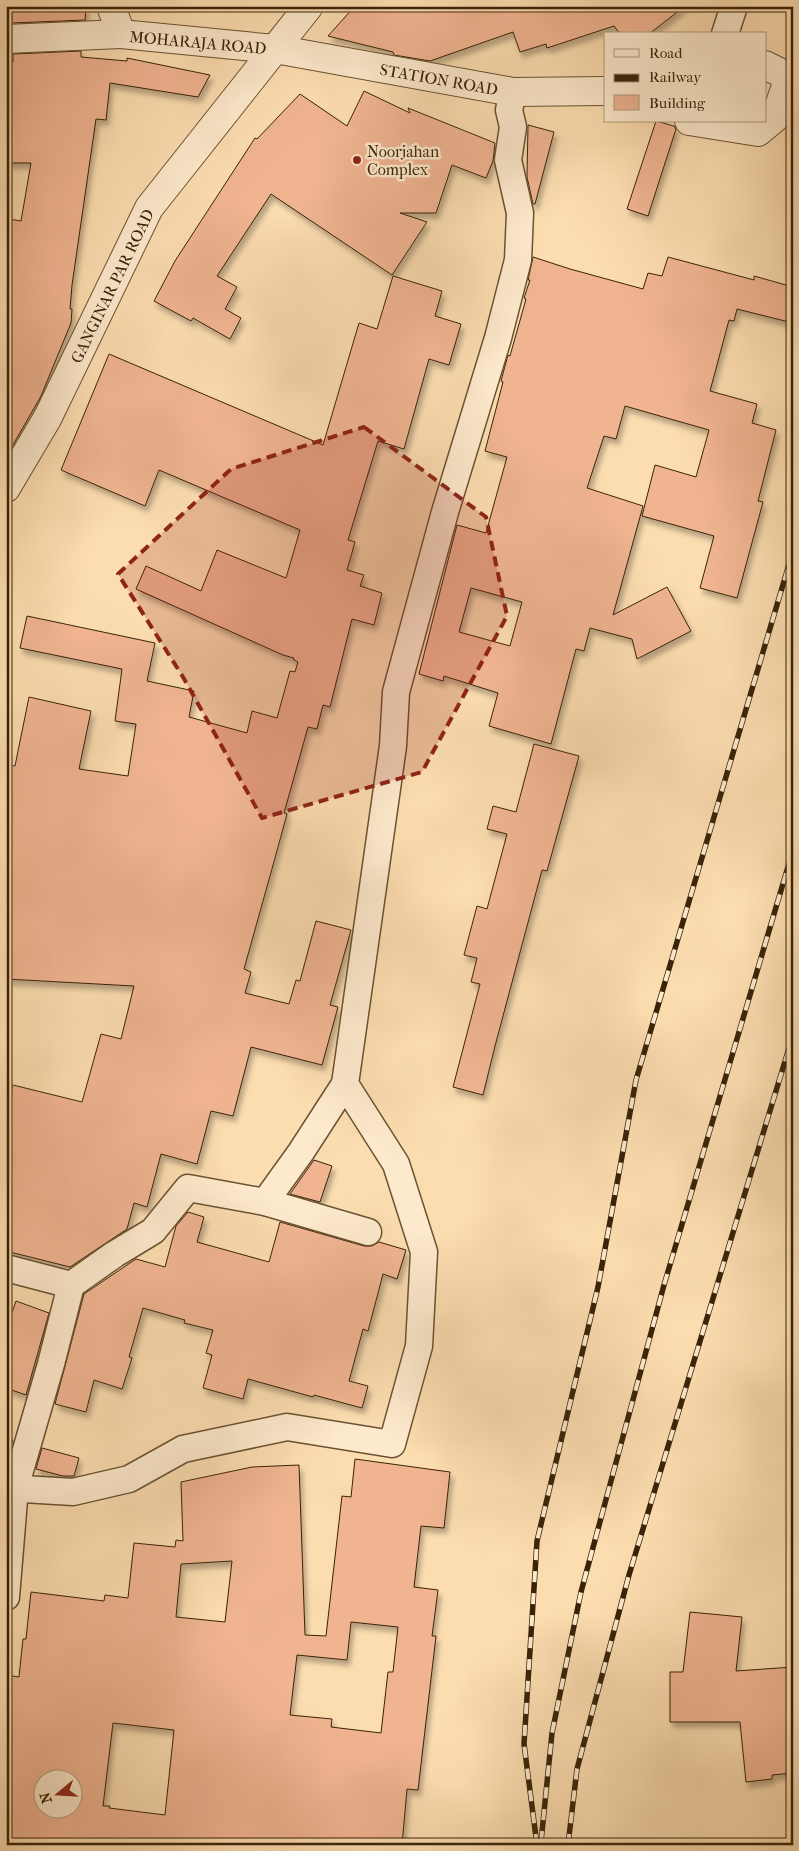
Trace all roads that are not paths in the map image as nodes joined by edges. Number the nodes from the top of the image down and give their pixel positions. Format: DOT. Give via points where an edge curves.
graph roads {
  1 [pos="111,6"];
  2 [pos="309,6"];
  3 [pos="734,6"];
  4 [pos="727,32"];
  5 [pos="120,34"];
  6 [pos="6,39"];
  7 [pos="275,49"];
  8 [pos="782,68"];
  9 [pos="604,91"];
  10 [pos="513,92"];
  11 [pos="695,122"];
  12 [pos="6,488"];
  13 [pos="345,1084"];
  14 [pos="266,1202"];
  15 [pos="368,1232"];
  16 [pos="6,1268"];
  17 [pos="71,1285"];
  18 [pos="10,1488"];
  19 [pos="6,1597"];
  1 -- 5 [label="street, MOHARAJA ROAD"];
  2 -- 7 [label="street, GANGINAR PAR ROAD"];
  3 -- 4 [label="street"];
  5 -- 6 [label="street"];
  5 -- 7 [label="street, MOHARAJA ROAD"];
  7 -- 10 [label="street, STATION ROAD"];
  7 -- 12 [label="street, GANGINAR PAR ROAD" via="149,208 48,418"];
  8 -- 11 [label="street" via="775,118 758,132"];
  9 -- 10 [label="street, STATION ROAD"];
  10 -- 13 [label="street" via="510,110 513,127 508,160 520,214 518,260 396,692 393,746"];
  13 -- 14 [label="street"];
  13 -- 18 [label="street" via="396,1164 424,1252 419,1346 392,1444 287,1427 183,1449 129,1479 72,1492"];
  14 -- 15 [label="street"];
  14 -- 17 [label="street" via="188,1188 152,1231"];
  16 -- 17 [label="street"];
  17 -- 18 [label="street" via="51,1364"];
  18 -- 19 [label="street"];
}
